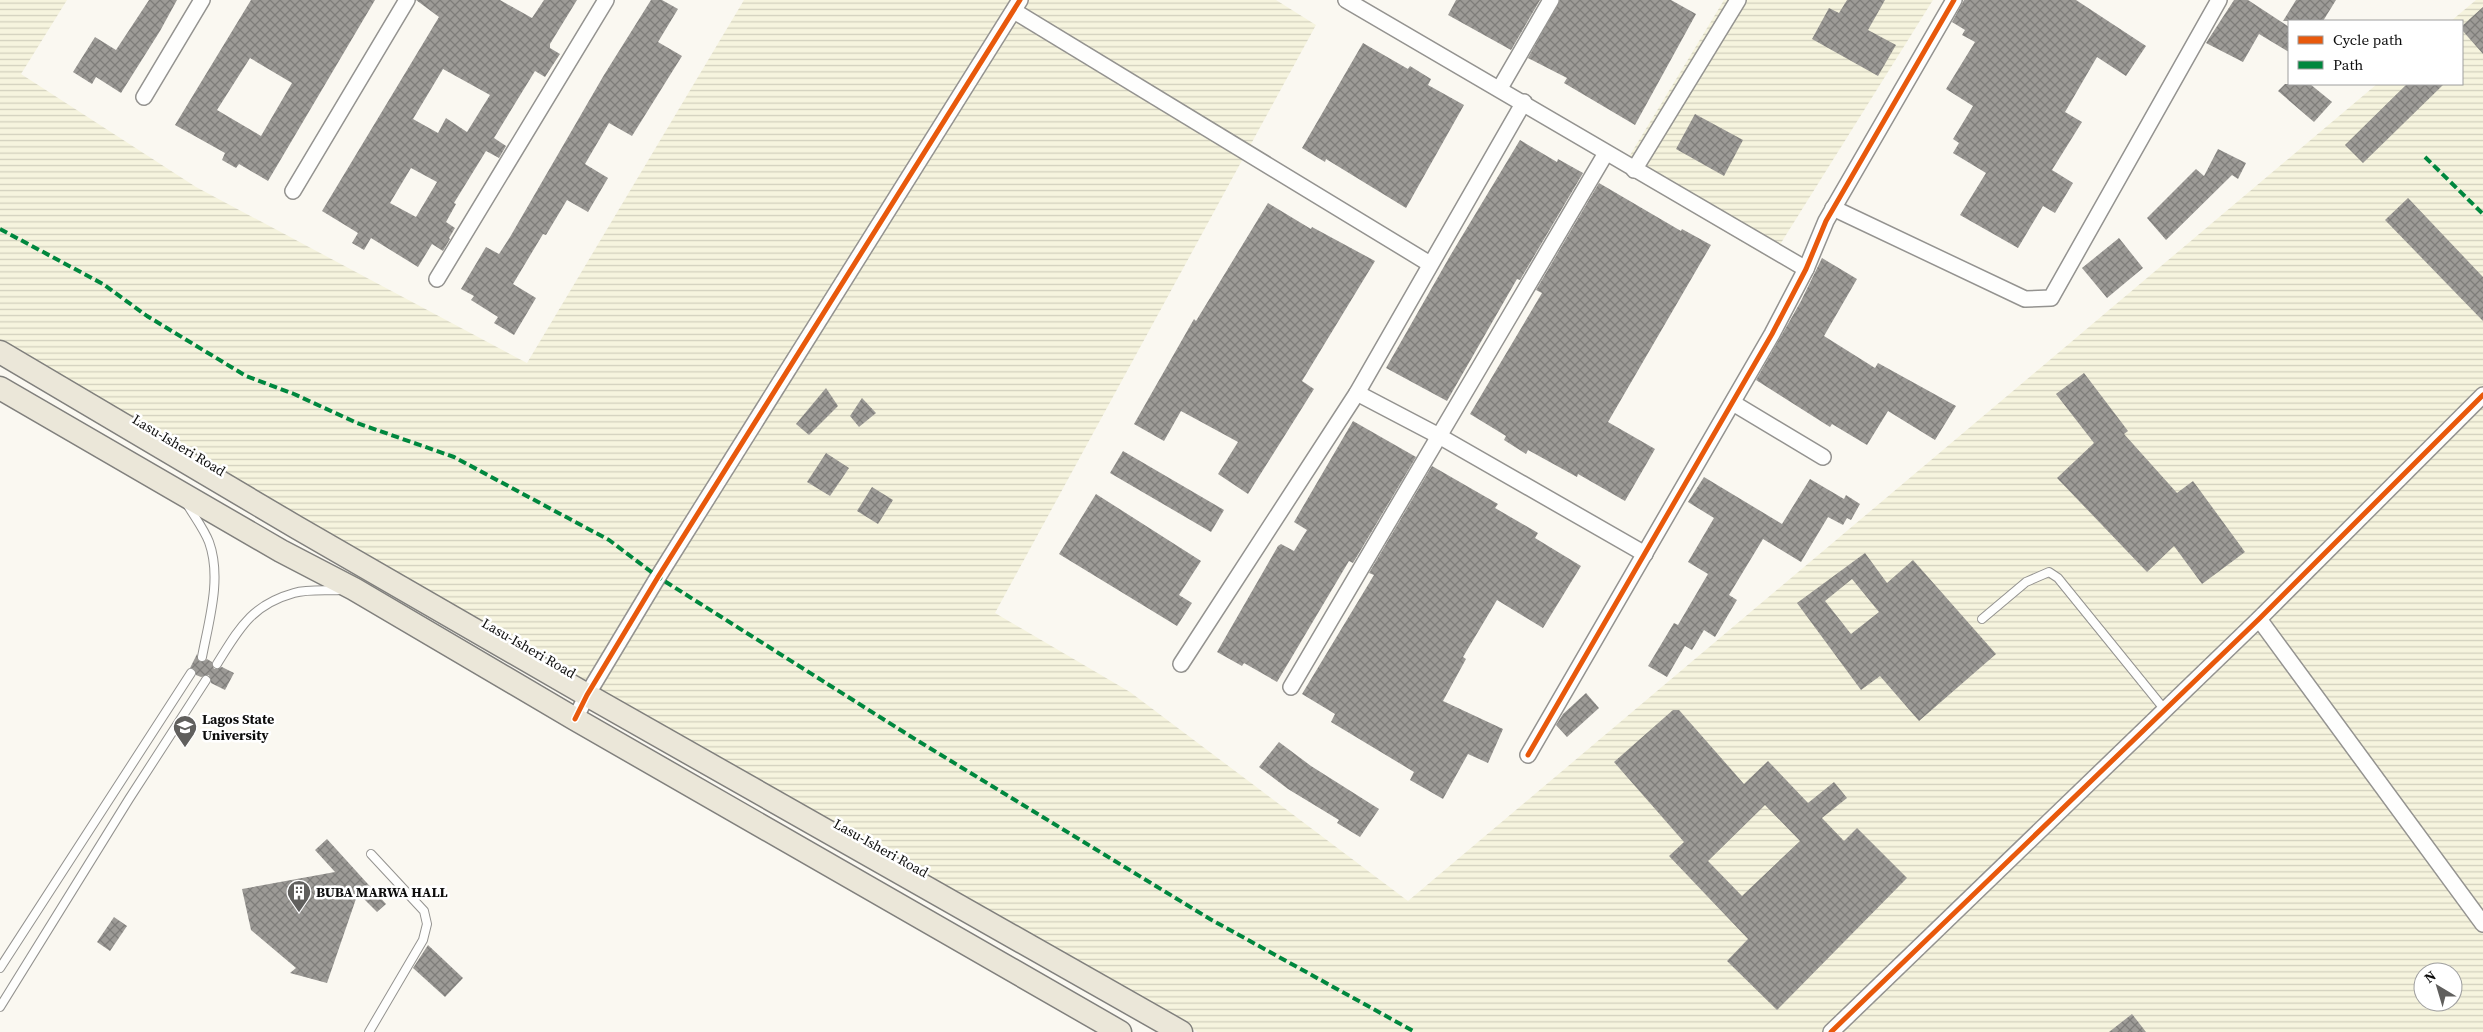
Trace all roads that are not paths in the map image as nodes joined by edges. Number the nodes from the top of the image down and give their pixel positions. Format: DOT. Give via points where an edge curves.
graph roads {
  1 [pos="202,0"];
  2 [pos="407,0"];
  3 [pos="606,0"];
  4 [pos="1348,0"];
  5 [pos="1551,0"];
  6 [pos="1738,0"];
  7 [pos="1954,0"];
  8 [pos="2219,0"];
  9 [pos="1017,5"];
  10 [pos="1500,88"];
  11 [pos="144,97"];
  12 [pos="1524,102"];
  13 [pos="1606,153"];
  14 [pos="1634,170"];
  15 [pos="293,190"];
  16 [pos="1833,208"];
  17 [pos="1430,264"];
  18 [pos="1806,269"];
  19 [pos="437,279"];
  20 [pos="0,352"];
  21 [pos="0,388"];
  22 [pos="1357,393"];
  23 [pos="2483,395"];
  24 [pos="1733,403"];
  25 [pos="1439,436"];
  26 [pos="1823,457"];
  27 [pos="180,492"];
  28 [pos="1646,554"];
  29 [pos="354,589"];
  30 [pos="1982,619"];
  31 [pos="2259,620"];
  32 [pos="202,657"];
  33 [pos="217,664"];
  34 [pos="1180,664"];
  35 [pos="192,672"];
  36 [pos="206,680"];
  37 [pos="1291,687"];
  38 [pos="587,695"];
  39 [pos="2165,710"];
  40 [pos="575,719"];
  41 [pos="1528,755"];
  42 [pos="371,854"];
  43 [pos="2483,924"];
  44 [pos="0,968"];
  45 [pos="0,1007"];
  46 [pos="369,1032"];
  47 [pos="1120,1032"];
  48 [pos="1181,1032"];
  49 [pos="1831,1032"];
  1 -- 11 [label="street"];
  2 -- 15 [label="street"];
  3 -- 19 [label="street"];
  4 -- 10 [label="street"];
  5 -- 10 [label="street"];
  6 -- 14 [label="street"];
  7 -- 16 [label="street"];
  8 -- 16 [label="street" via="2051,298 2025,299"];
  9 -- 17 [label="street"];
  9 -- 38 [label="street" via="759,413"];
  10 -- 12 [label="street"];
  12 -- 13 [label="street"];
  12 -- 17 [label="street"];
  13 -- 14 [label="street"];
  13 -- 25 [label="street"];
  14 -- 18 [label="street"];
  16 -- 18 [label="street"];
  17 -- 22 [label="street"];
  18 -- 24 [label="street"];
  20 -- 38 [label="main road, Lasu-Isheri Road"];
  21 -- 27 [label="main road"];
  22 -- 25 [label="street"];
  22 -- 34 [label="street"];
  23 -- 31 [label="street"];
  24 -- 26 [label="street"];
  24 -- 28 [label="street"];
  25 -- 28 [label="street"];
  25 -- 37 [label="street"];
  27 -- 29 [label="main road"];
  27 -- 32 [label="lane" via="208,541 215,568"];
  28 -- 41 [label="street"];
  29 -- 33 [label="lane" via="295,592 262,606 240,628"];
  29 -- 40 [label="main road"];
  30 -- 39 [label="lane" via="2026,582 2049,572 2058,578"];
  31 -- 39 [label="street"];
  31 -- 43 [label="street"];
  35 -- 44 [label="lane"];
  36 -- 45 [label="lane"];
  38 -- 40 [label="street"];
  38 -- 48 [label="main road, Lasu-Isheri Road"];
  39 -- 49 [label="street"];
  40 -- 47 [label="main road"];
  42 -- 46 [label="lane" via="424,912 427,924 423,940"];
}
